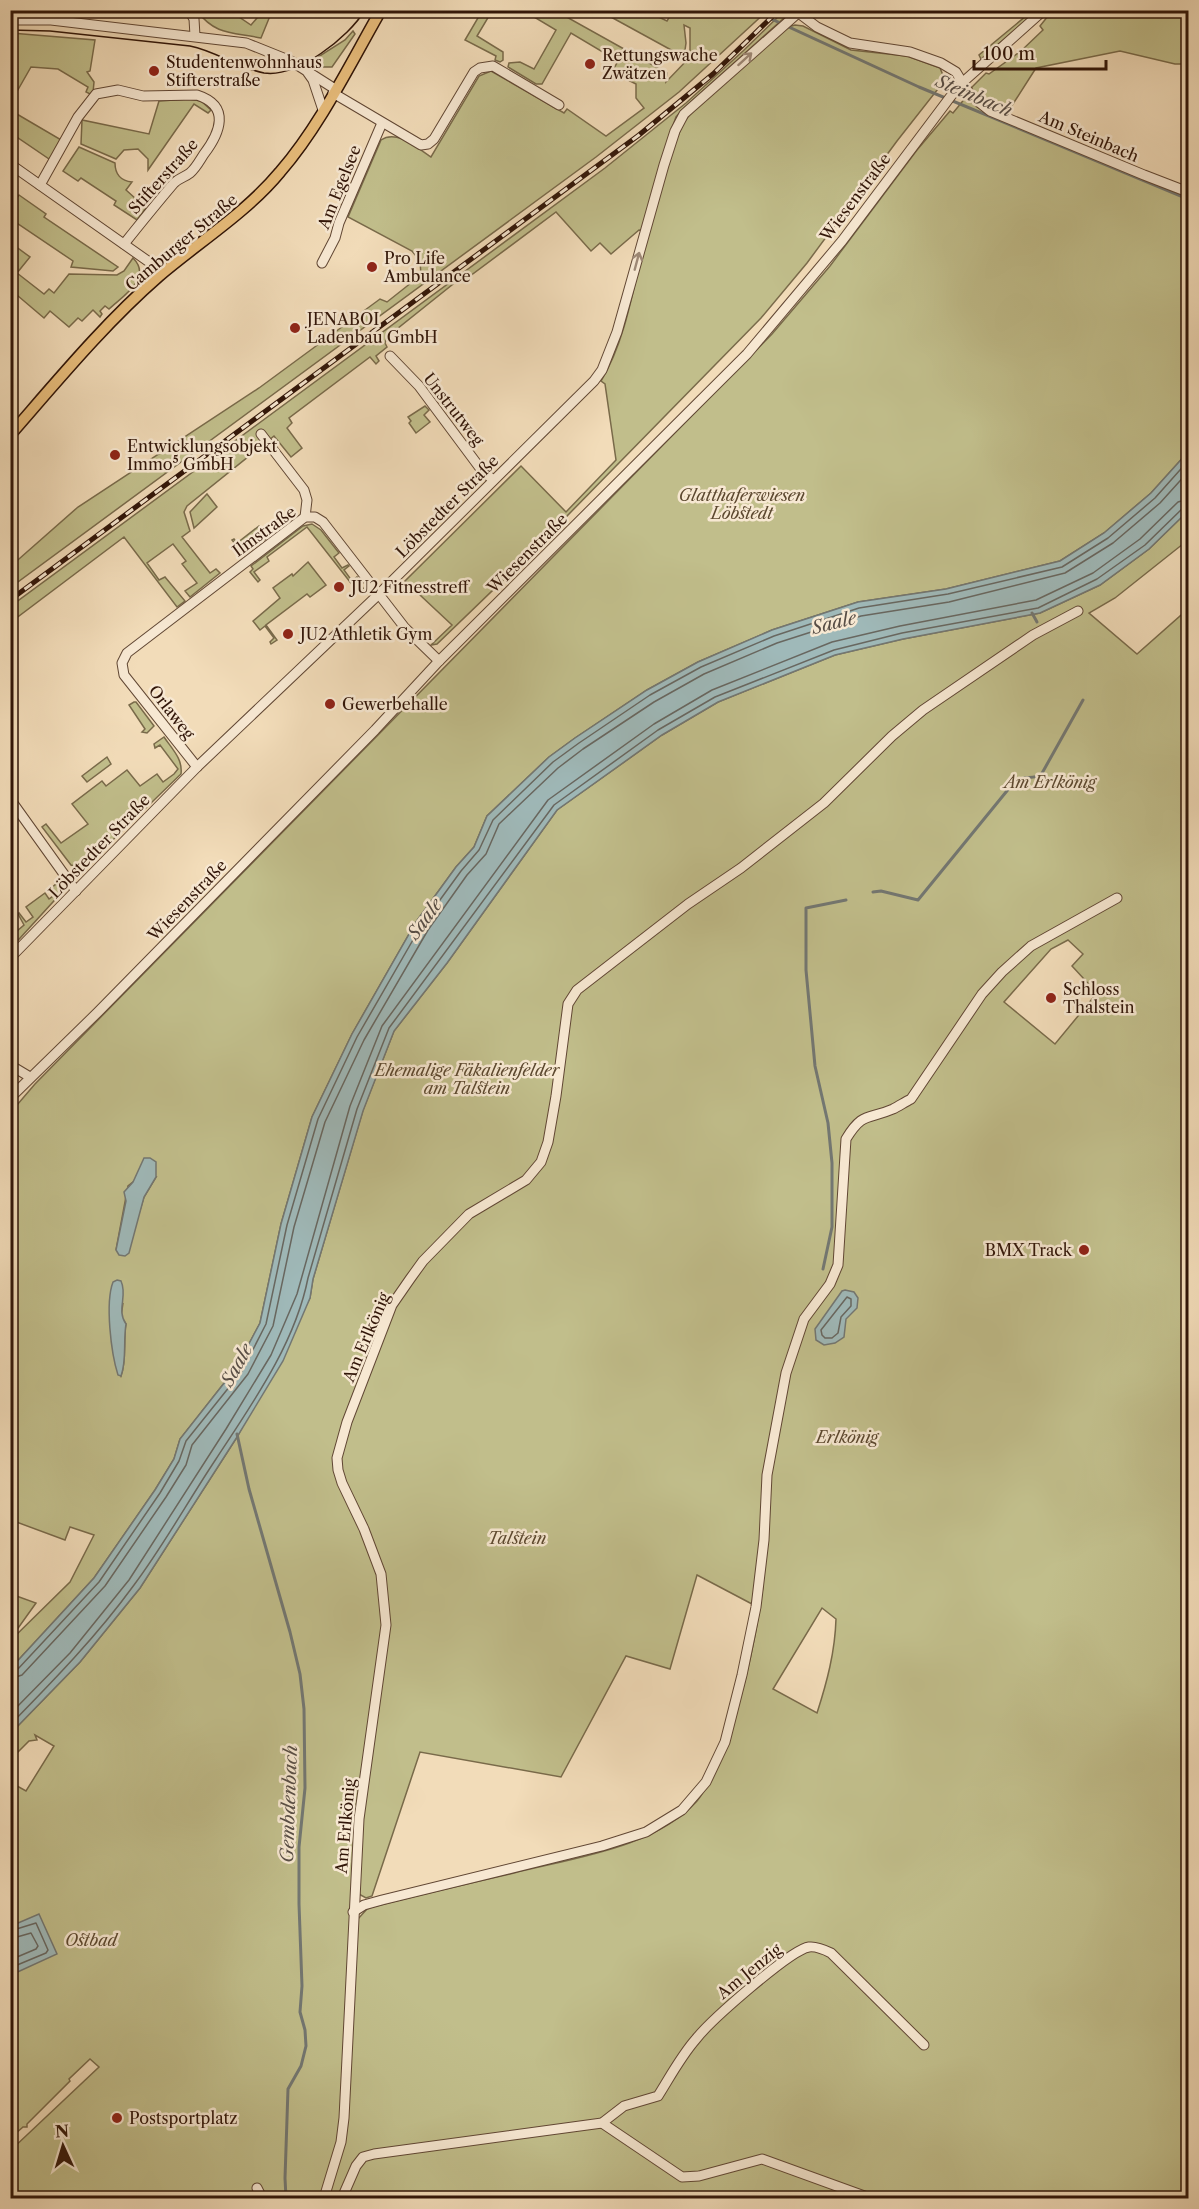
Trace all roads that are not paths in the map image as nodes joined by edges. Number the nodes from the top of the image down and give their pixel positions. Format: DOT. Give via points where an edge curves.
graph roads {
  1 [pos="189,10"];
  2 [pos="381,10"];
  3 [pos="1044,10"];
  4 [pos="797,12"];
  5 [pos="10,20"];
  6 [pos="195,36"];
  7 [pos="304,69"];
  8 [pos="963,82"];
  9 [pos="334,91"];
  10 [pos="560,105"];
  11 [pos="323,110"];
  12 [pos="382,123"];
  13 [pos="10,165"];
  14 [pos="39,185"];
  15 [pos="1188,192"];
  16 [pos="123,244"];
  17 [pos="322,263"];
  18 [pos="160,275"];
  19 [pos="390,356"];
  20 [pos="261,434"];
  21 [pos="10,435"];
  22 [pos="493,480"];
  23 [pos="305,517"];
  24 [pos="379,594"];
  25 [pos="1078,611"];
  26 [pos="439,661"];
  27 [pos="124,675"];
  28 [pos="197,767"];
  29 [pos="10,799"];
  30 [pos="76,891"];
  31 [pos="1118,898"];
  32 [pos="10,958"];
  33 [pos="10,1065"];
  34 [pos="30,1077"];
  35 [pos="10,1098"];
  36 [pos="353,1912"];
  37 [pos="924,2045"];
  38 [pos="602,2123"];
  39 [pos="257,2188"];
  40 [pos="867,2197"];
  41 [pos="262,2199"];
  42 [pos="324,2199"];
  43 [pos="342,2199"];
  1 -- 6 [label="street"];
  2 -- 9 [label="main road, Camburger Straße"];
  3 -- 8 [label="street, Wiesenstraße"];
  4 -- 8 [label="street, Am Steinbach" via="850,43 930,58 956,72"];
  22 -- 4 [label="street, Löbstedter Straße, one-way" via="602,370 621,318 664,165 684,114"];
  5 -- 6 [label="street"];
  6 -- 7 [label="street" via="262,48"];
  7 -- 9 [label="street"];
  7 -- 11 [label="street" via="313,80"];
  8 -- 15 [label="street, Am Steinbach" via="970,95 990,111"];
  8 -- 26 [label="street, Wiesenstraße" via="842,241 747,354"];
  9 -- 11 [label="main road, Camburger Straße"];
  9 -- 12 [label="street"];
  10 -- 12 [label="street" via="499,69 487,66 474,72 428,144 421,145"];
  11 -- 18 [label="main road, Camburger Straße" via="258,197"];
  12 -- 17 [label="street, Am Egelsee"];
  13 -- 14 [label="street"];
  14 -- 16 [label="street"];
  14 -- 16 [label="street, Stifterstraße" via="78,117 96,94 118,90 143,96 204,98 218,115 215,139 193,170 177,180"];
  16 -- 18 [label="street" via="152,264"];
  18 -- 21 [label="main road, Camburger Straße" via="93,340"];
  19 -- 22 [label="street, Unstrutweg" via="419,386"];
  20 -- 23 [label="street" via="304,490"];
  22 -- 24 [label="street, Löbstedter Straße"];
  23 -- 24 [label="street, Ilmstraße" via="323,522"];
  23 -- 27 [label="street, Ilmstraße" via="127,653 122,663"];
  24 -- 26 [label="street, Ilmstraße" via="405,628"];
  24 -- 28 [label="street, Löbstedter Straße"];
  25 -- 36 [label="street, Am Erlkönig" via="1033,635 923,710 824,802 577,990 568,1004 556,1096 541,1162 526,1180 469,1214 423,1261 392,1305 337,1458 342,1483 381,1574 386,1625 359,1818"];
  26 -- 34 [label="street, Wiesenstraße"];
  27 -- 28 [label="street, Orlaweg"];
  28 -- 30 [label="street, Löbstedter Straße"];
  29 -- 30 [label="street"];
  30 -- 32 [label="street, Löbstedter Straße"];
  31 -- 36 [label="street" via="1031,946 982,993 910,1099 855,1124 846,1138 838,1265 830,1284 804,1319 786,1373 767,1474 756,1607 726,1739 706,1782 682,1810 646,1832 382,1900"];
  33 -- 34 [label="street"];
  34 -- 35 [label="street, Wiesenstraße"];
  36 -- 42 [label="street, Am Erlkönig" via="344,2118"];
  37 -- 38 [label="street, Am Jenzig" via="831,1953 810,1947 790,1957 713,2021 696,2038 658,2096 624,2106"];
  38 -- 40 [label="street" via="682,2178 762,2159"];
  38 -- 43 [label="street, Am Jenzig" via="363,2157"];
  39 -- 41 [label="street"];
}
